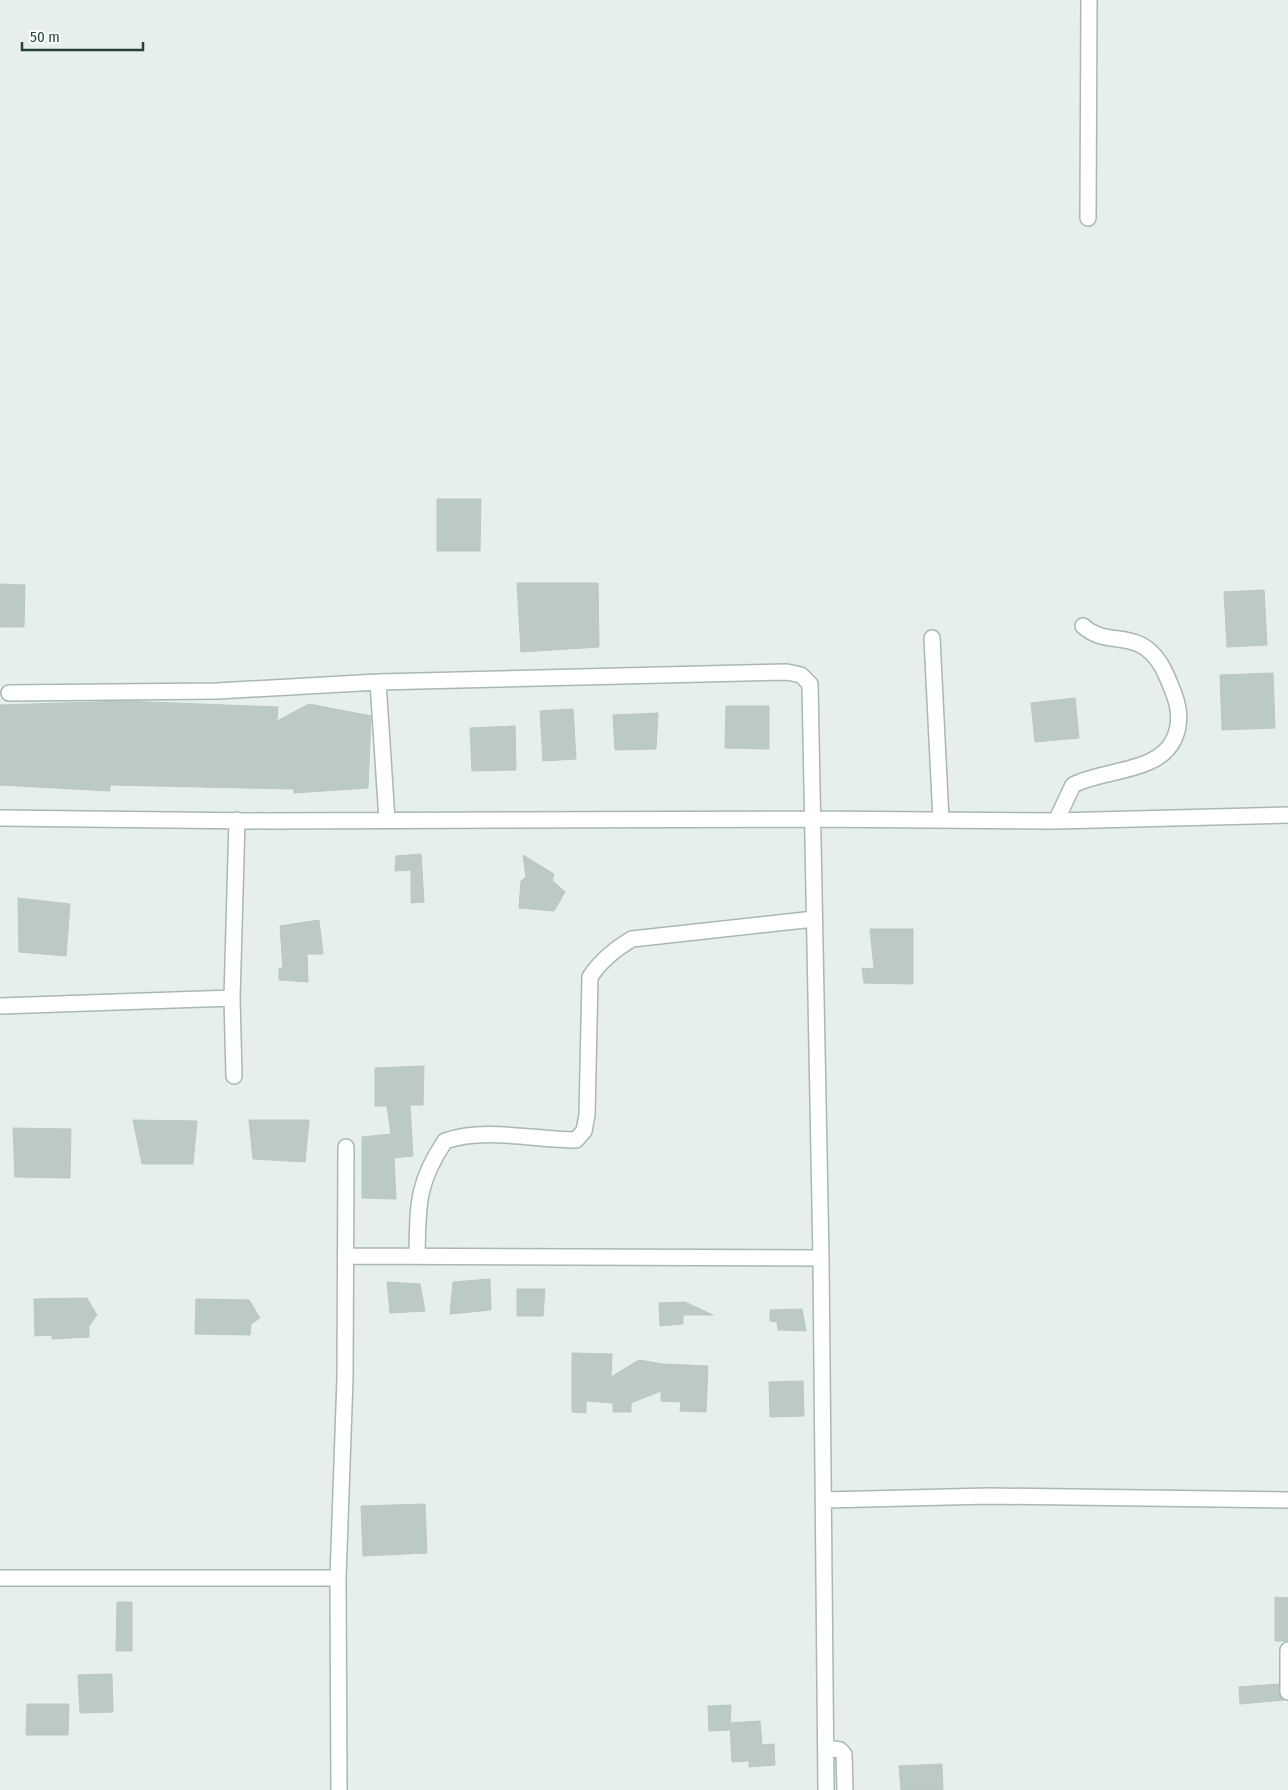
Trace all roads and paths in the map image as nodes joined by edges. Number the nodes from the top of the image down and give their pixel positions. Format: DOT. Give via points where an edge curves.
graph roads {
  1 [pos="1089,0"];
  2 [pos="1088,218"];
  3 [pos="1083,626"];
  4 [pos="932,638"];
  5 [pos="378,682"];
  6 [pos="9,692"];
  7 [pos="1288,815"];
  8 [pos="0,818"];
  9 [pos="812,819"];
  10 [pos="237,820"];
  11 [pos="387,820"];
  12 [pos="941,820"];
  13 [pos="1056,821"];
  14 [pos="814,919"];
  15 [pos="232,998"];
  16 [pos="0,1006"];
  17 [pos="234,1076"];
  18 [pos="346,1147"];
  19 [pos="346,1256"];
  20 [pos="417,1256"];
  21 [pos="821,1258"];
  22 [pos="824,1500"];
  23 [pos="1288,1500"];
  24 [pos="0,1578"];
  25 [pos="338,1578"];
  26 [pos="1288,1650"];
  27 [pos="1288,1692"];
  28 [pos="826,1748"];
  29 [pos="340,1790"];
  30 [pos="826,1790"];
  31 [pos="845,1790"];
  1 -- 2 [label="street"];
  3 -- 13 [label="street" via="1100,636 1141,645 1164,667 1177,700 1180,726 1170,748 1157,758 1073,785"];
  4 -- 12 [label="street"];
  5 -- 6 [label="street" via="217,690"];
  5 -- 9 [label="street" via="787,672 801,675 810,684"];
  5 -- 11 [label="street"];
  7 -- 13 [label="street"];
  8 -- 10 [label="street"];
  9 -- 11 [label="street"];
  9 -- 12 [label="street"];
  9 -- 14 [label="street"];
  10 -- 11 [label="street"];
  10 -- 15 [label="street"];
  12 -- 13 [label="street"];
  14 -- 20 [label="street" via="632,939 614,950 597,965 590,977 584,1131 576,1140 480,1135 444,1142 424,1179 418,1204"];
  14 -- 21 [label="street"];
  15 -- 16 [label="street"];
  15 -- 17 [label="street"];
  18 -- 19 [label="street"];
  19 -- 20 [label="street"];
  19 -- 25 [label="street"];
  20 -- 21 [label="street"];
  21 -- 22 [label="street"];
  22 -- 23 [label="street" via="989,1496"];
  22 -- 28 [label="street"];
  24 -- 25 [label="street"];
  25 -- 29 [label="street"];
  26 -- 27 [label="street"];
  28 -- 30 [label="street"];
  28 -- 31 [label="street" via="840,1750 844,1754"];
}
